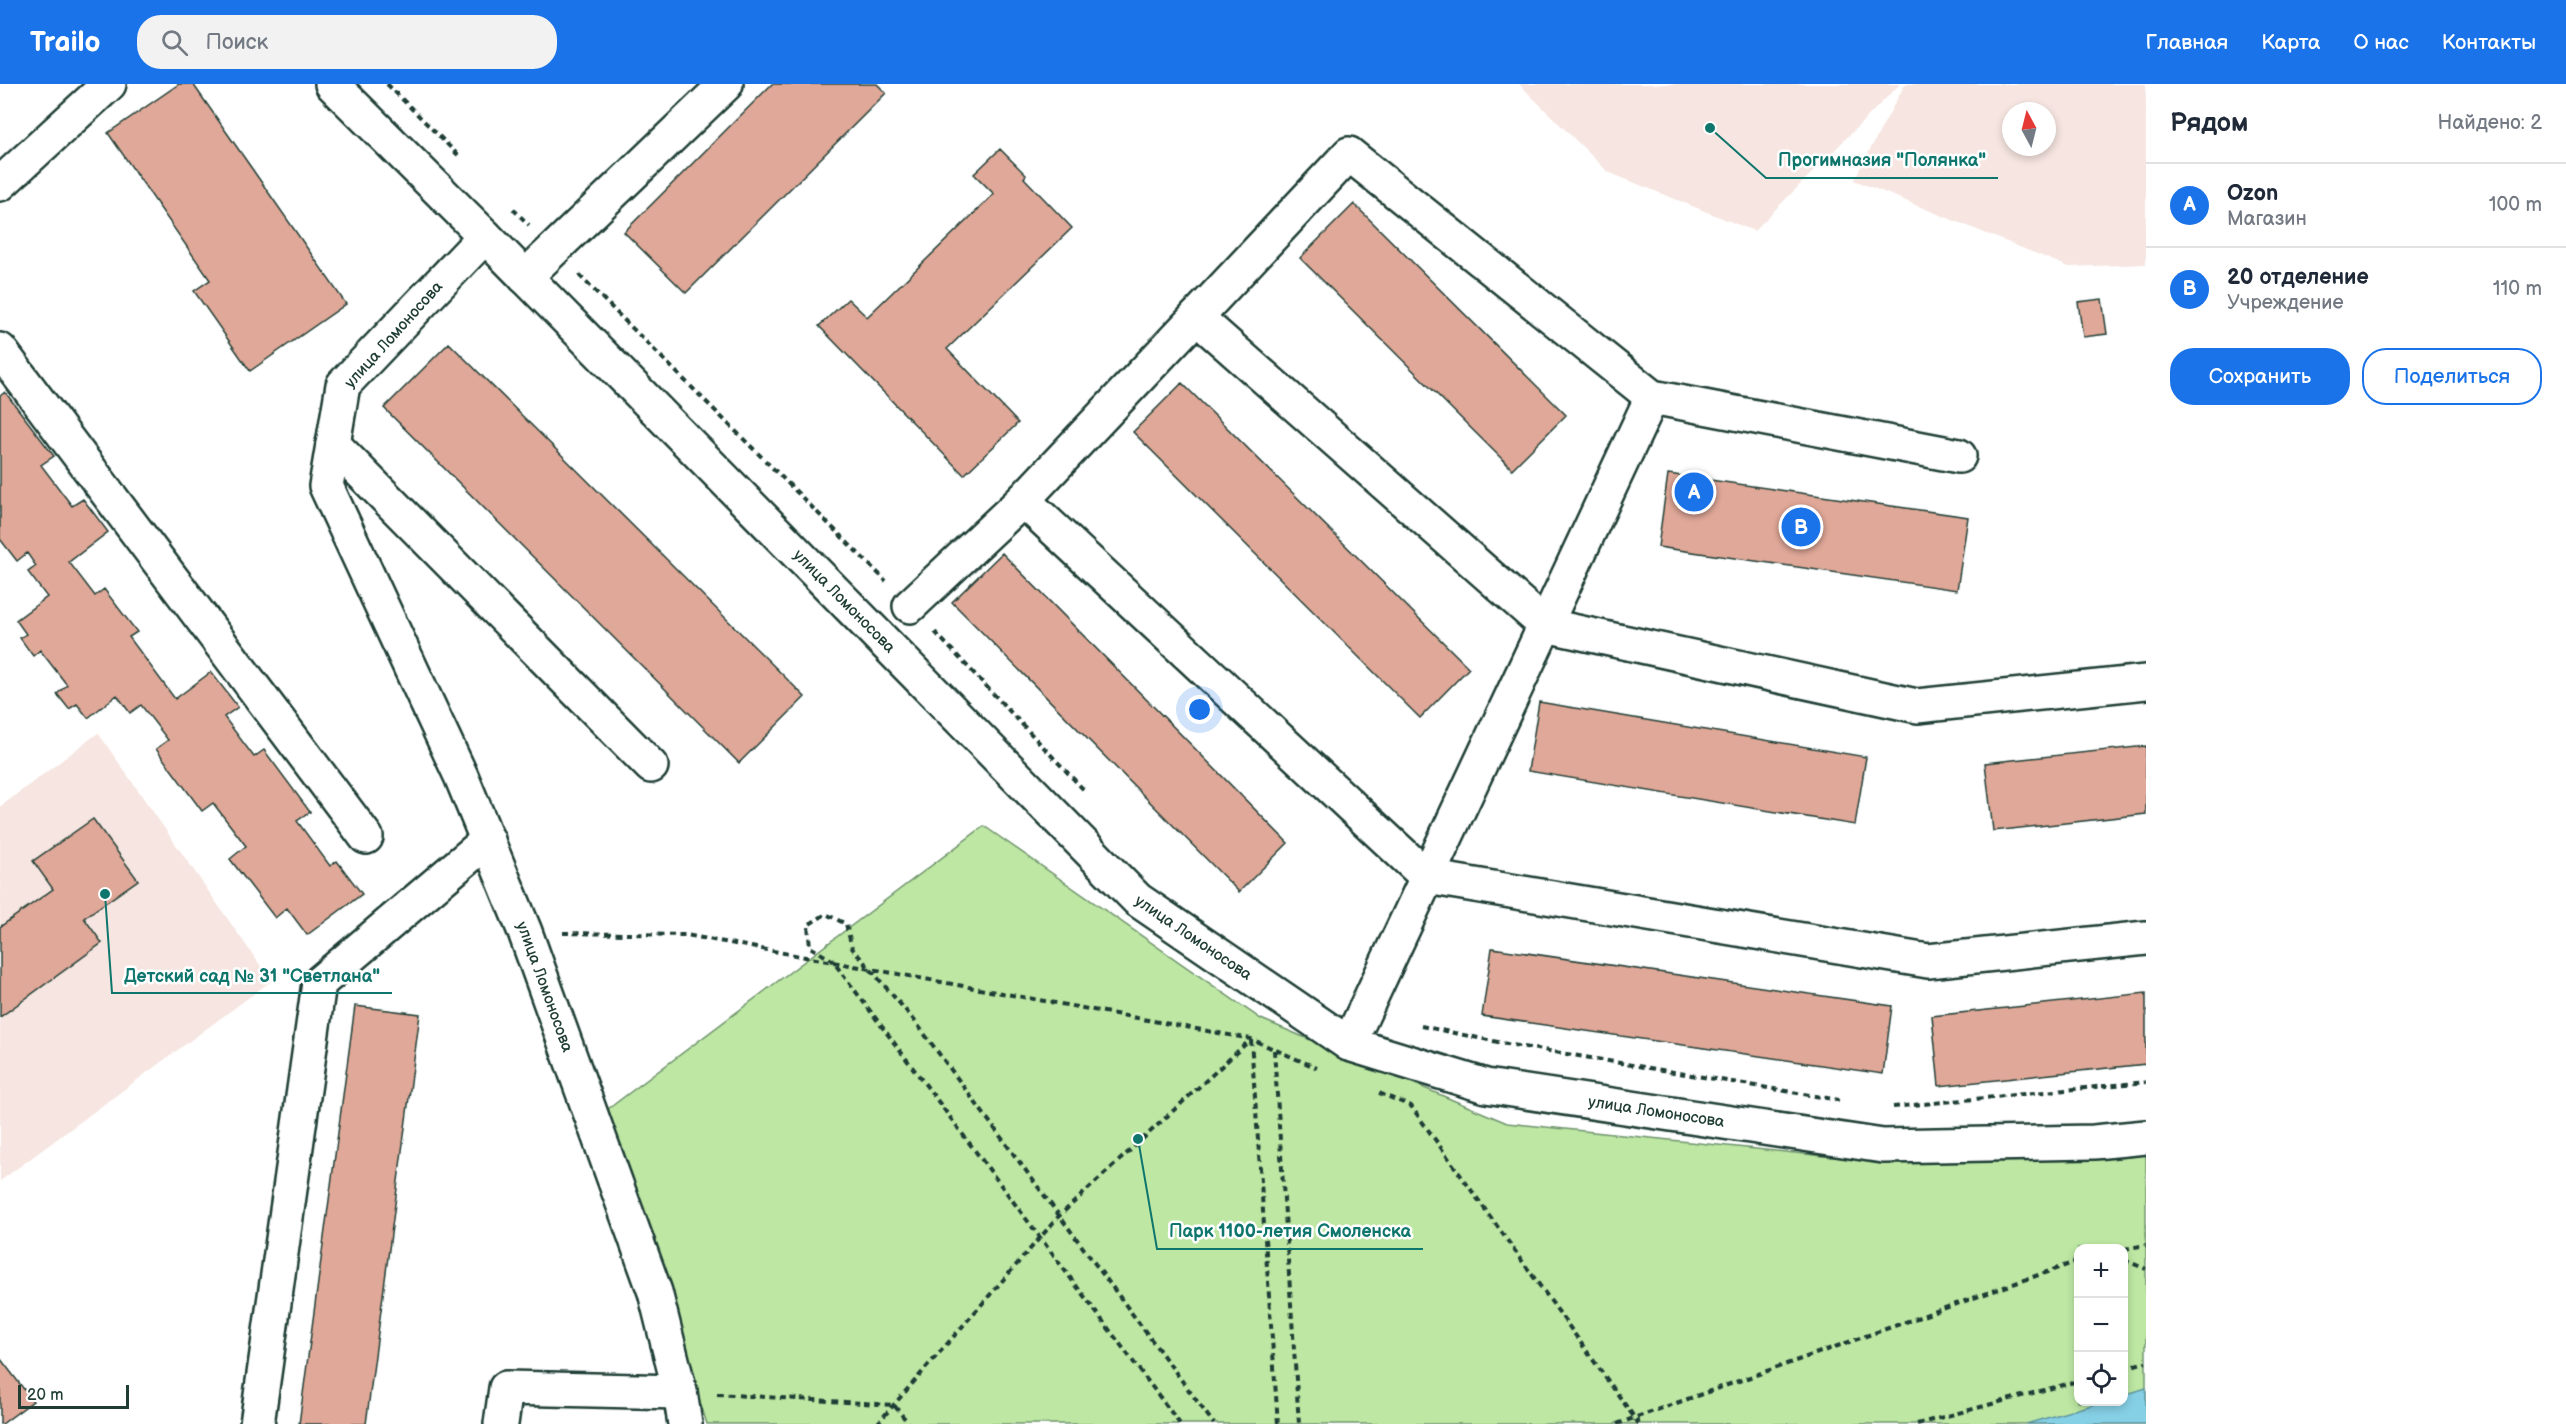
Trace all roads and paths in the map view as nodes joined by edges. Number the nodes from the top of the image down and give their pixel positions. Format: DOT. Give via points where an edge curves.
graph roads {
  1 [pos="109,84"];
  2 [pos="332,84"];
  3 [pos="387,84"];
  4 [pos="726,84"];
  5 [pos="462,159"];
  6 [pos="0,184"];
  7 [pos="512,208"];
  8 [pos="485,236"];
  9 [pos="554,250"];
  10 [pos="525,277"];
  11 [pos="1196,317"];
  12 [pos="0,350"];
  13 [pos="1652,397"];
  14 [pos="333,444"];
  15 [pos="1959,456"];
  16 [pos="1023,500"];
  17 [pos="910,606"];
  18 [pos="1545,625"];
  19 [pos="2146,682"];
  20 [pos="651,766"];
  21 [pos="1089,796"];
  22 [pos="366,837"];
  23 [pos="488,840"];
  24 [pos="1427,877"];
  25 [pos="525,932"];
  26 [pos="2146,938"];
  27 [pos="834,962"];
  28 [pos="869,968"];
  29 [pos="1419,1025"];
  30 [pos="1251,1039"];
  31 [pos="1349,1044"];
  32 [pos="1274,1050"];
  33 [pos="1327,1072"];
  34 [pos="2146,1082"];
  35 [pos="1369,1089"];
  36 [pos="1840,1100"];
  37 [pos="1886,1108"];
  38 [pos="2146,1137"];
  39 [pos="1059,1216"];
  40 [pos="1041,1238"];
  41 [pos="2146,1245"];
  42 [pos="2128,1248"];
  43 [pos="2128,1262"];
  44 [pos="2074,1264"];
  45 [pos="2146,1269"];
  46 [pos="2146,1362"];
  47 [pos="2128,1367"];
  48 [pos="2074,1382"];
  49 [pos="680,1392"];
  50 [pos="894,1405"];
  51 [pos="1635,1418"];
  52 [pos="257,1424"];
  53 [pos="501,1424"];
  54 [pos="686,1424"];
  55 [pos="876,1424"];
  56 [pos="909,1424"];
  57 [pos="1180,1424"];
  58 [pos="1214,1424"];
  59 [pos="1278,1424"];
  60 [pos="1299,1424"];
  61 [pos="1617,1424"];
  62 [pos="1639,1424"];
  63 [pos="1917,1424"];
  1 -- 6 [label="street"];
  2 -- 8 [label="street, улица Ломоносова"];
  3 -- 5 [label="path"];
  4 -- 9 [label="street"];
  7 -- 9 [label="path"];
  8 -- 10 [label="street, улица Ломоносова"];
  8 -- 14 [label="street, улица Ломоносова" via="343,386"];
  9 -- 10 [label="street"];
  9 -- 17 [label="path"];
  10 -- 31 [label="street, улица Ломоносова" via="1138,900"];
  11 -- 13 [label="street" via="1350,154"];
  11 -- 16 [label="street"];
  11 -- 18 [label="street"];
  12 -- 22 [label="street"];
  13 -- 15 [label="street"];
  13 -- 18 [label="street"];
  14 -- 20 [label="street"];
  14 -- 23 [label="street, улица Ломоносова" via="326,486"];
  16 -- 17 [label="street"];
  16 -- 24 [label="street"];
  17 -- 21 [label="path"];
  18 -- 19 [label="street" via="1917,706"];
  18 -- 24 [label="street"];
  23 -- 25 [label="street, улица Ломоносова"];
  23 -- 52 [label="street" via="319,984"];
  24 -- 26 [label="street" via="1928,961"];
  24 -- 31 [label="street"];
  25 -- 27 [label="path" via="686,935"];
  25 -- 49 [label="street, улица Ломоносова" via="655,1292"];
  27 -- 28 [label="path"];
  27 -- 28 [label="path" via="810,947 808,925 826,914 846,924 852,948"];
  27 -- 40 [label="path"];
  28 -- 30 [label="path"];
  28 -- 39 [label="path" via="914,1020"];
  29 -- 36 [label="path" via="1507,1044"];
  30 -- 32 [label="path"];
  30 -- 39 [label="path"];
  30 -- 59 [label="path"];
  31 -- 38 [label="street, улица Ломоносова" via="1486,1086 1883,1146 2094,1142"];
  32 -- 33 [label="path"];
  32 -- 60 [label="path"];
  34 -- 37 [label="path"];
  35 -- 51 [label="path" via="1411,1106"];
  39 -- 40 [label="path"];
  39 -- 58 [label="path"];
  40 -- 50 [label="path"];
  40 -- 57 [label="path"];
  41 -- 42 [label="path"];
  43 -- 45 [label="path"];
  44 -- 51 [label="path"];
  46 -- 47 [label="path"];
  48 -- 63 [label="path"];
  49 -- 50 [label="path"];
  49 -- 53 [label="street" via="506,1388"];
  49 -- 54 [label="street, улица Ломоносова"];
  50 -- 55 [label="path"];
  50 -- 56 [label="path"];
  51 -- 61 [label="path"];
  51 -- 62 [label="path"];
}
